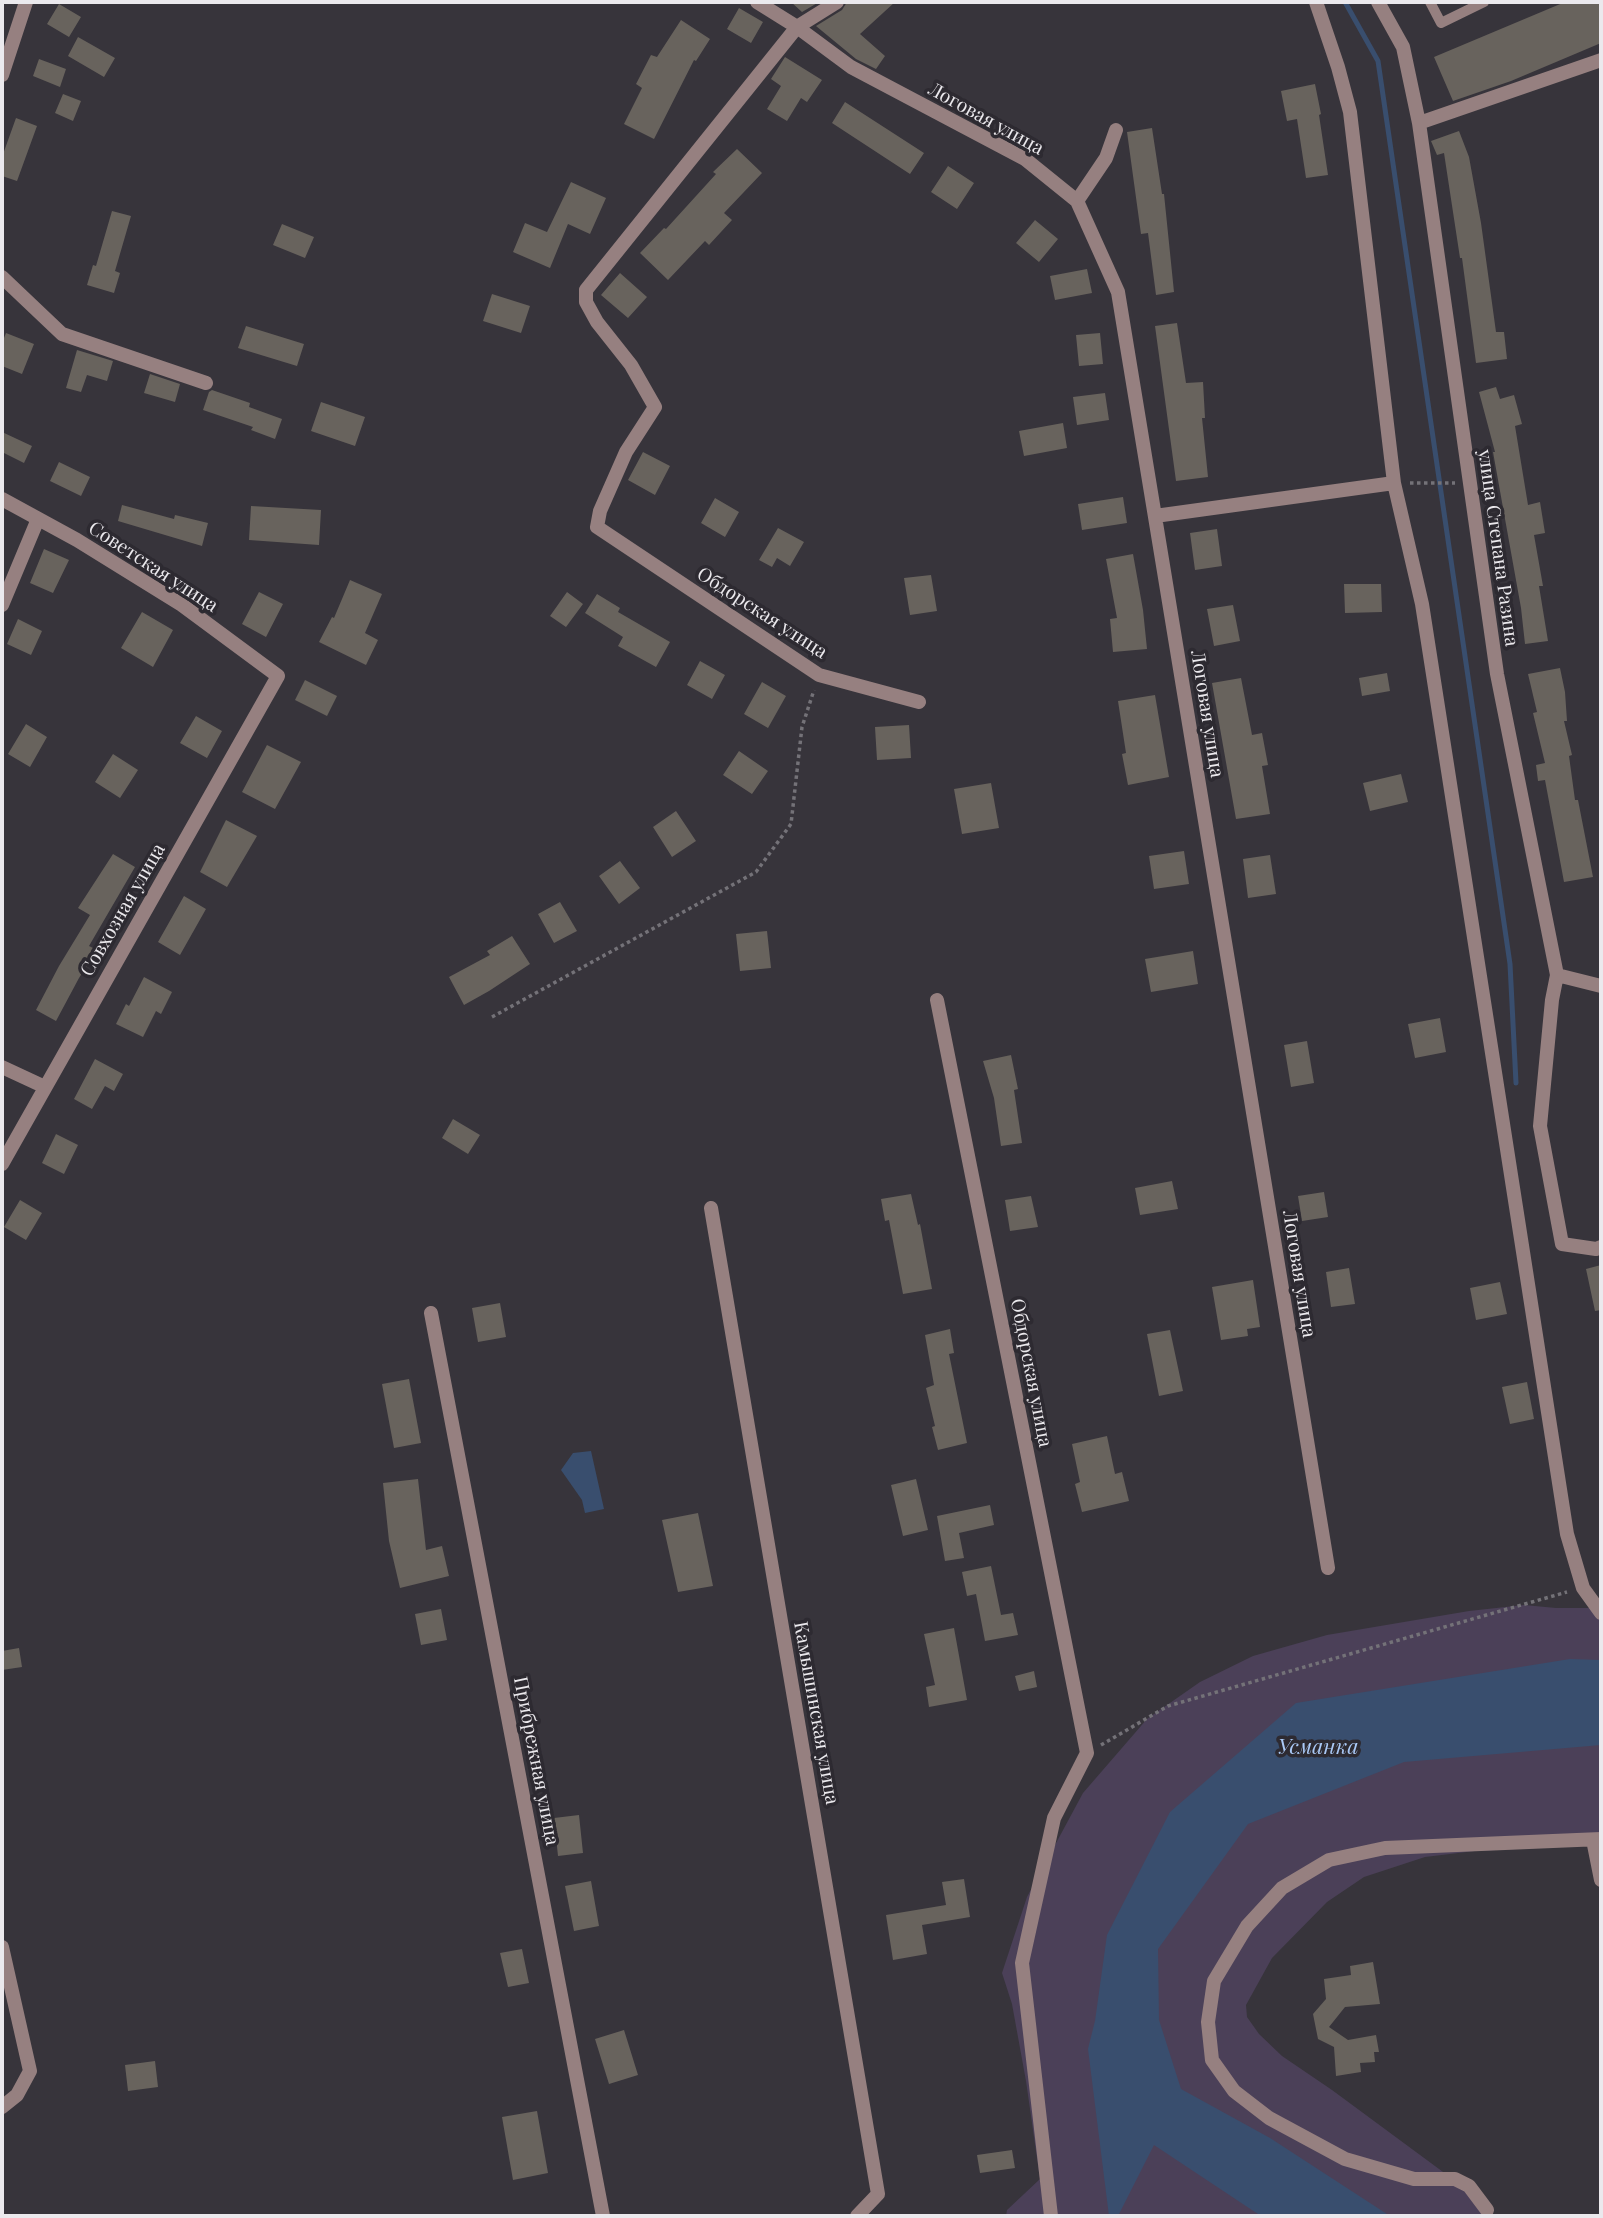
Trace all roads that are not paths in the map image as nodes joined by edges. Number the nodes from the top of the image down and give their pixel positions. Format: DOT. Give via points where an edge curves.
graph roads {
  1 [pos="26,2"];
  2 [pos="757,2"];
  3 [pos="837,2"];
  4 [pos="1316,2"];
  5 [pos="1378,2"];
  6 [pos="1430,2"];
  7 [pos="1485,2"];
  8 [pos="797,26"];
  9 [pos="1601,60"];
  10 [pos="2,75"];
  11 [pos="1419,123"];
  12 [pos="1116,130"];
  13 [pos="1077,201"];
  14 [pos="2,277"];
  15 [pos="206,383"];
  16 [pos="1394,483"];
  17 [pos="2,499"];
  18 [pos="1155,516"];
  19 [pos="38,519"];
  20 [pos="2,605"];
  21 [pos="278,676"];
  22 [pos="919,702"];
  23 [pos="1557,975"];
  24 [pos="1601,986"];
  25 [pos="937,1000"];
  26 [pos="2,1067"];
  27 [pos="45,1087"];
  28 [pos="2,1164"];
  29 [pos="711,1208"];
  30 [pos="1601,1247"];
  31 [pos="430,1313"];
  32 [pos="1328,1568"];
  33 [pos="1601,1613"];
  34 [pos="1597,1840"];
  35 [pos="1601,1880"];
  36 [pos="2,1947"];
  37 [pos="2,2107"];
  38 [pos="1487,2210"];
  39 [pos="603,2216"];
  40 [pos="857,2216"];
  41 [pos="1051,2216"];
  1 -- 10 [label="street"];
  2 -- 8 [label="street, Логовая улица"];
  3 -- 8 [label="street"];
  4 -- 16 [label="street" via="1350,112"];
  5 -- 11 [label="street, улица Степана Разина" via="1403,47"];
  6 -- 7 [label="lane" via="1441,23"];
  8 -- 13 [label="street, Логовая улица" via="851,67 1025,159"];
  8 -- 22 [label="street, Обдорская улица" via="586,290 586,302 597,323 631,365 655,407 626,452 597,527 819,675"];
  9 -- 11 [label="street"];
  11 -- 23 [label="street, улица Степана Разина" via="1497,674"];
  12 -- 13 [label="street" via="1106,158"];
  13 -- 18 [label="street, Логовая улица" via="1118,292"];
  14 -- 15 [label="street" via="62,334"];
  16 -- 18 [label="street"];
  16 -- 33 [label="street" via="1422,604 1567,1534 1583,1588"];
  17 -- 19 [label="street, Советская улица"];
  18 -- 32 [label="street, Логовая улица"];
  19 -- 20 [label="street"];
  19 -- 21 [label="street, Советская улица" via="181,605"];
  21 -- 27 [label="street, Совхозная улица"];
  23 -- 24 [label="street"];
  23 -- 30 [label="street, улица Степана Разина" via="1540,1126 1562,1244"];
  25 -- 41 [label="street, Обдорская улица" via="1087,1753 1054,1818 1022,1963"];
  26 -- 27 [label="street"];
  27 -- 28 [label="street, Совхозная улица"];
  29 -- 40 [label="street, Камышинская улица" via="878,2194"];
  31 -- 39 [label="street, Прибрежная улица"];
  34 -- 35 [label="street"];
  34 -- 38 [label="street" via="1385,1848 1329,1860 1282,1888 1247,1926 1214,1981 1208,2022 1212,2060 1234,2091 1269,2118 1345,2160 1413,2179 1455,2179 1469,2186"];
  36 -- 37 [label="street" via="30,2071 18,2095"];
}
